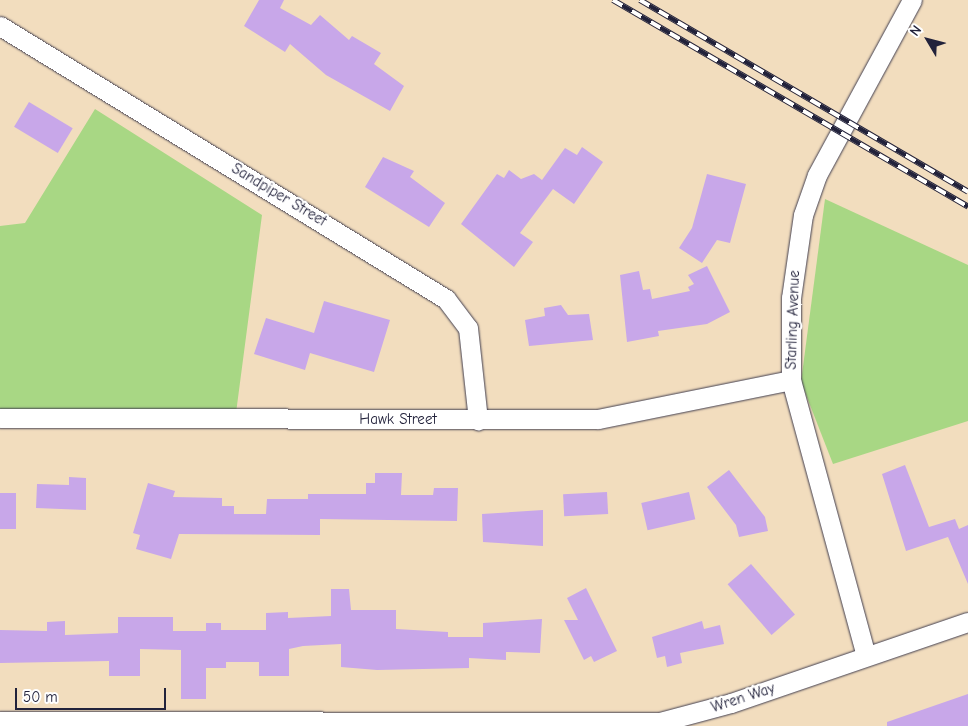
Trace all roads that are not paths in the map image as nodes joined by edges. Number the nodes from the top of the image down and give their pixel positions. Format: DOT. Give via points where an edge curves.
graph roads {
  1 [pos="912,0"];
  2 [pos="0,26"];
  3 [pos="791,380"];
  4 [pos="0,418"];
  5 [pos="478,420"];
  6 [pos="968,622"];
  7 [pos="866,656"];
  8 [pos="0,721"];
  1 -- 3 [label="street, Starling Avenue" via="830,148 803,215 791,298"];
  2 -- 5 [label="street, Sandpiper Street" via="446,299 468,328"];
  3 -- 5 [label="street, Hawk Street" via="609,418"];
  3 -- 7 [label="street, Starling Avenue"];
  4 -- 5 [label="street, Hawk Street"];
  6 -- 7 [label="street, Wren Way"];
  7 -- 8 [label="street, Wren Way" via="660,722"];
}
